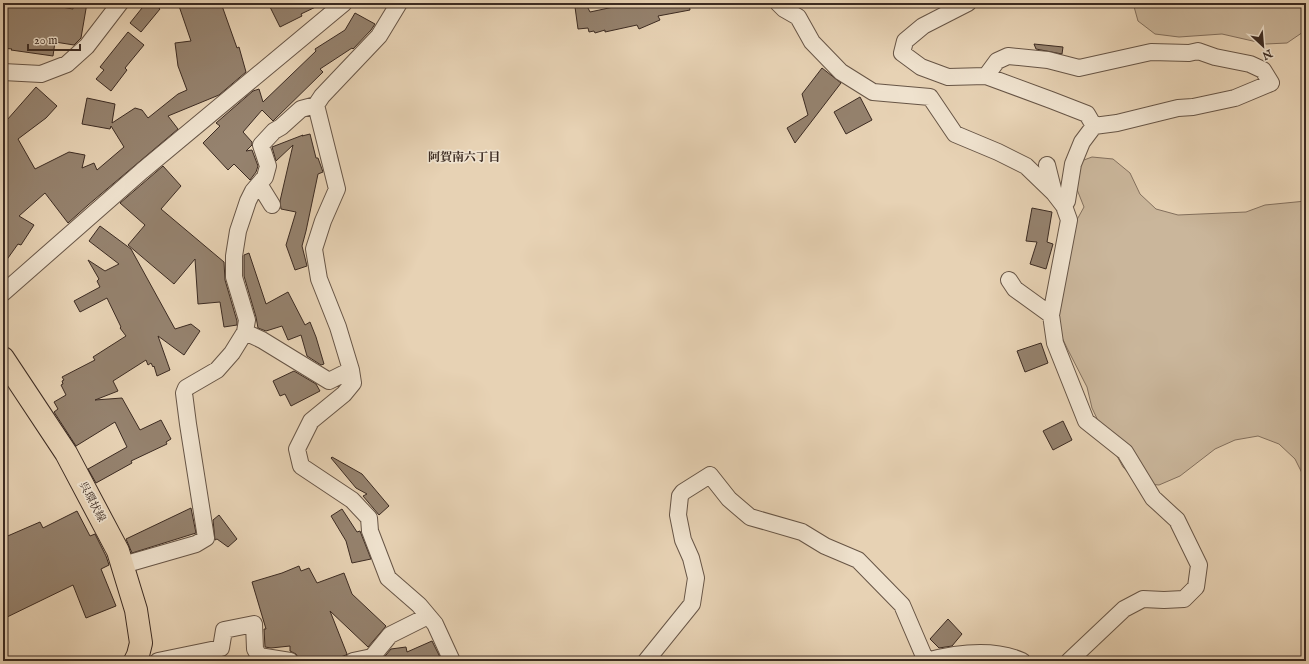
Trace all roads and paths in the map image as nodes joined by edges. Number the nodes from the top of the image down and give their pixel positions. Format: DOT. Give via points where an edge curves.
graph roads {
  1 [pos="120,3"];
  2 [pos="344,3"];
  3 [pos="399,3"];
  4 [pos="778,3"];
  5 [pos="968,3"];
  6 [pos="3,72"];
  7 [pos="986,76"];
  8 [pos="316,105"];
  9 [pos="1094,126"];
  10 [pos="1047,165"];
  11 [pos="259,184"];
  12 [pos="1059,200"];
  13 [pos="272,205"];
  14 [pos="1009,280"];
  15 [pos="3,293"];
  16 [pos="1051,315"];
  17 [pos="245,332"];
  18 [pos="3,358"];
  19 [pos="351,370"];
  20 [pos="123,565"];
  21 [pos="428,616"];
  22 [pos="135,661"];
  23 [pos="158,661"];
  24 [pos="290,661"];
  25 [pos="353,661"];
  26 [pos="452,661"];
  27 [pos="646,661"];
  28 [pos="926,661"];
  29 [pos="1022,661"];
  30 [pos="1069,661"];
  1 -- 6 [label="street" via="87,46 67,64 41,74"];
  2 -- 15 [label="street" via="142,172"];
  3 -- 8 [label="street" via="379,36"];
  4 -- 12 [label="street" via="798,17 812,42 841,72 873,92 930,97 955,134 1026,166"];
  5 -- 7 [label="street" via="923,26 905,41 902,53 921,67 948,77"];
  7 -- 9 [label="street" via="1087,114"];
  7 -- 9 [label="street" via="997,61 1008,56 1048,60 1079,68 1151,52 1198,51 1250,64 1263,70 1271,83 1235,98"];
  8 -- 11 [label="street" via="300,109 261,145 268,166 265,177"];
  8 -- 19 [label="street" via="337,189 314,249 319,279 338,327"];
  9 -- 12 [label="street" via="1082,142 1073,164 1067,201"];
  10 -- 12 [label="street"];
  11 -- 13 [label="street"];
  11 -- 17 [label="street" via="246,207 238,231 234,256 234,277 247,320"];
  12 -- 16 [label="street" via="1069,220"];
  14 -- 16 [label="street" via="1015,290"];
  16 -- 30 [label="street" via="1055,344 1086,421 1125,452 1153,498 1177,520 1199,565 1196,587 1184,599 1143,599 1124,609"];
  17 -- 19 [label="street" via="329,381"];
  17 -- 20 [label="street" via="217,370 186,388 184,393 206,538 196,544"];
  18 -- 20 [label="main road, 呉環状線" via="66,453"];
  19 -- 21 [label="street" via="353,383 344,394 311,421 297,449 302,466 352,500 369,518 370,531 388,578"];
  20 -- 22 [label="main road, 呉環状線" via="136,610 141,643"];
  21 -- 25 [label="street" via="390,635 372,657"];
  21 -- 26 [label="street" via="435,624"];
  23 -- 24 [label="street" via="221,648 224,630 254,624 255,649 259,656"];
  27 -- 28 [label="street" via="692,604 696,578 683,540 678,515 680,496 710,475 730,499 750,517 802,532 825,546 858,560 902,605"];
  28 -- 29 [label="street" via="948,655 979,654 1010,656"];
}
